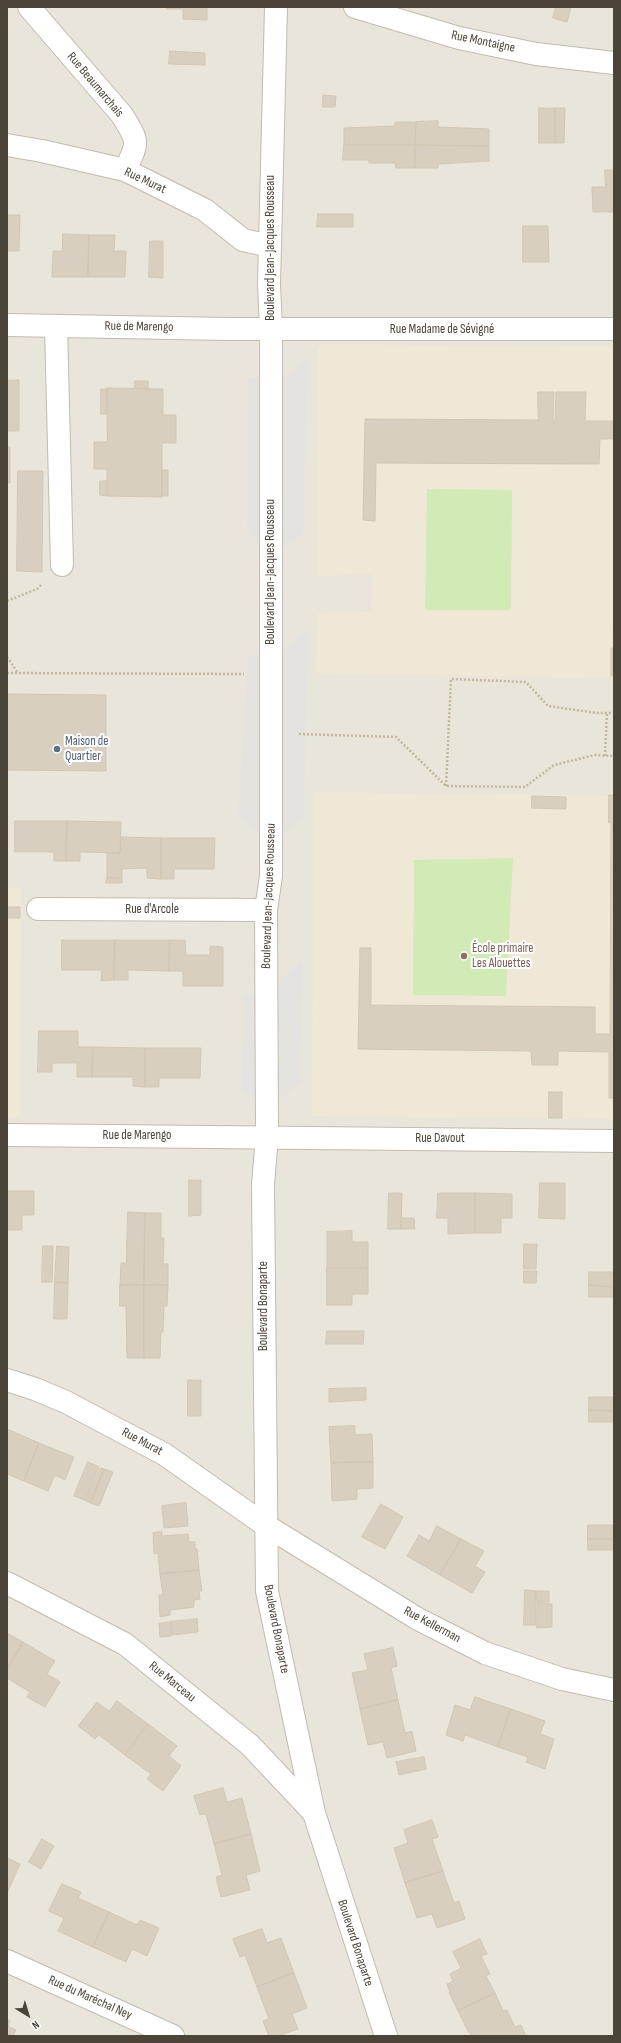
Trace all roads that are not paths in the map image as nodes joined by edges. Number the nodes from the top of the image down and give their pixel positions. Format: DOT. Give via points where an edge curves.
graph roads {
  1 [pos="29,7"];
  2 [pos="276,7"];
  3 [pos="355,7"];
  4 [pos="614,63"];
  5 [pos="7,145"];
  6 [pos="125,170"];
  7 [pos="270,246"];
  8 [pos="7,325"];
  9 [pos="56,326"];
  10 [pos="271,329"];
  11 [pos="614,329"];
  12 [pos="62,565"];
  13 [pos="38,909"];
  14 [pos="266,910"];
  15 [pos="7,1136"];
  16 [pos="267,1136"];
  17 [pos="614,1141"];
  18 [pos="7,1380"];
  19 [pos="265,1525"];
  20 [pos="7,1583"];
  21 [pos="614,1690"];
  22 [pos="314,1814"];
  23 [pos="7,1961"];
  24 [pos="173,2036"];
  25 [pos="386,2036"];
  1 -- 6 [label="street, Rue Beaumarchais" via="122,115 134,134 136,146"];
  2 -- 7 [label="street, Boulevard Jean-Jacques Rousseau"];
  3 -- 4 [label="street, Rue Montaigne" via="459,38 536,54"];
  5 -- 6 [label="street, Rue Murat"];
  6 -- 7 [label="street, Rue Murat" via="205,210 243,240"];
  7 -- 10 [label="street, Boulevard Jean-Jacques Rousseau"];
  8 -- 9 [label="street, Rue de Marengo"];
  9 -- 10 [label="street, Rue de Marengo"];
  9 -- 12 [label="street"];
  10 -- 11 [label="street, Rue Madame de Sévigné"];
  10 -- 14 [label="street, Boulevard Jean-Jacques Rousseau" via="271,876"];
  13 -- 14 [label="street, Rue d'Arcole"];
  14 -- 16 [label="street, Boulevard Jean-Jacques Rousseau"];
  15 -- 16 [label="street, Rue de Marengo"];
  16 -- 17 [label="street, Rue Davout"];
  16 -- 19 [label="street, Boulevard Bonaparte" via="263,1185"];
  18 -- 19 [label="street, Rue Murat" via="66,1402 164,1454"];
  19 -- 21 [label="street, Rue Kellerman" via="418,1619 485,1653 562,1679"];
  19 -- 22 [label="street, Boulevard Bonaparte" via="267,1591"];
  20 -- 22 [label="street, Rue Marceau" via="125,1644 250,1745"];
  22 -- 25 [label="street, Boulevard Bonaparte"];
  23 -- 24 [label="street, Rue du Maréchal Ney"];
}
